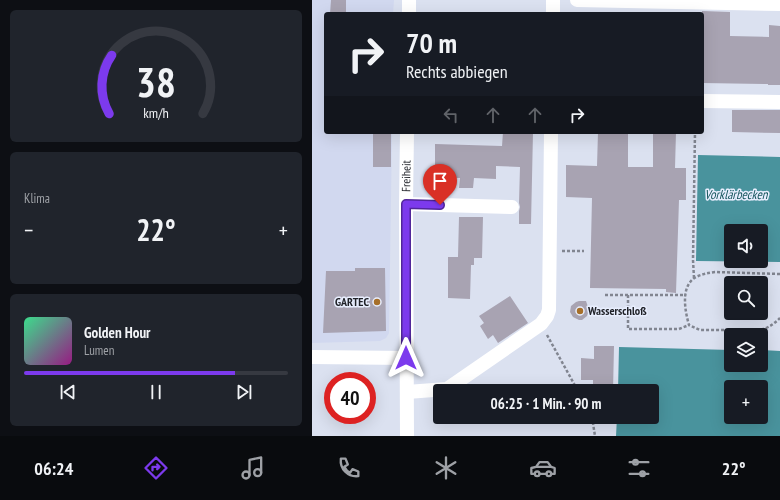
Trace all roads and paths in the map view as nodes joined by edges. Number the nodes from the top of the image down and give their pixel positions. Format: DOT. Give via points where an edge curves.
graph roads {
  1 [pos="409,0"];
  2 [pos="554,0"];
  3 [pos="577,0"];
  4 [pos="780,4"];
  5 [pos="409,12"];
  6 [pos="553,12"];
  7 [pos="704,101"];
  8 [pos="780,102"];
  9 [pos="407,134"];
  10 [pos="551,134"];
  11 [pos="695,134"];
  12 [pos="406,204"];
  13 [pos="512,207"];
  14 [pos="550,251"];
  15 [pos="584,251"];
  16 [pos="780,274"];
  17 [pos="694,278"];
  18 [pos="605,295"];
  19 [pos="628,295"];
  20 [pos="686,295"];
  21 [pos="780,318"];
  22 [pos="541,324"];
  23 [pos="689,325"];
  24 [pos="312,357"];
  25 [pos="406,358"];
  26 [pos="574,384"];
  27 [pos="407,392"];
  28 [pos="593,424"];
  29 [pos="407,436"];
  30 [pos="595,436"];
  1 -- 5 [label="street"];
  2 -- 6 [label="street"];
  3 -- 4 [label="street"];
  7 -- 8 [label="street"];
  9 -- 12 [label="street, Freiheit"];
  10 -- 14 [label="street"];
  11 -- 17 [label="path"];
  12 -- 13 [label="street"];
  12 -- 25 [label="street, Freiheit"];
  14 -- 15 [label="path"];
  14 -- 22 [label="street" via="549,310"];
  16 -- 17 [label="path" via="715,272"];
  17 -- 20 [label="path" via="687,288"];
  18 -- 19 [label="path"];
  19 -- 20 [label="path"];
  19 -- 23 [label="path" via="628,329 680,330"];
  20 -- 23 [label="path" via="686,316"];
  21 -- 23 [label="path" via="766,328 754,331 700,330"];
  22 -- 26 [label="path"];
  22 -- 27 [label="street" via="447,389"];
  24 -- 25 [label="street"];
  25 -- 27 [label="street, Freiheit"];
  27 -- 29 [label="street, Freiheit"];
  28 -- 30 [label="path"];
}
